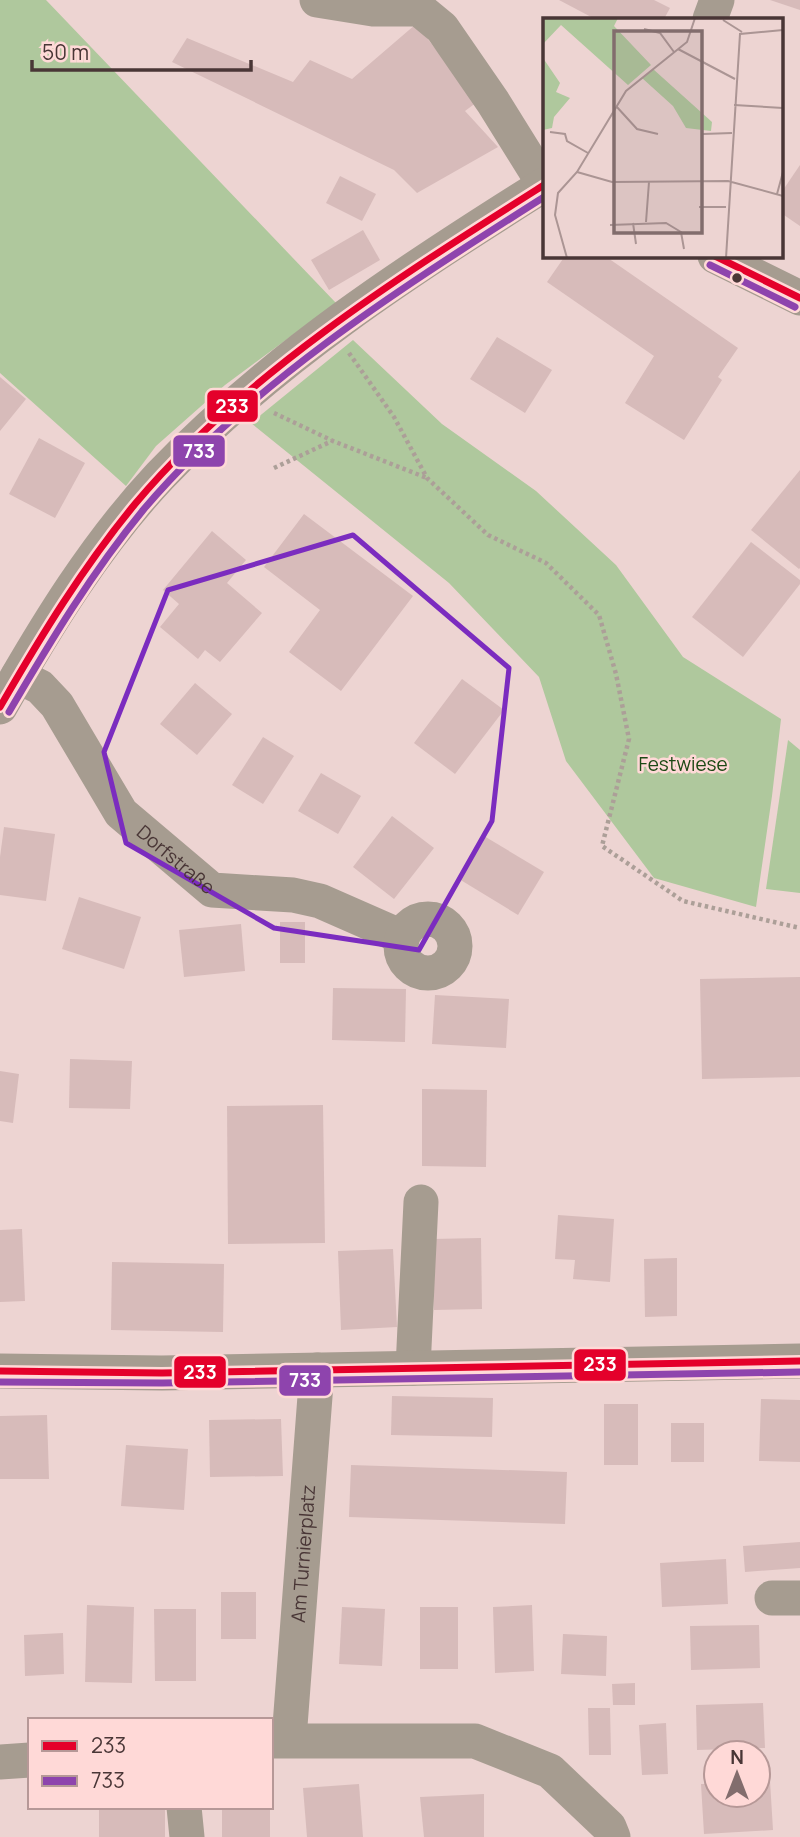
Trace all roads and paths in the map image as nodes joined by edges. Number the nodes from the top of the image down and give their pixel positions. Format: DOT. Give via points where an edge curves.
graph roads {
  1 [pos="317,0"];
  2 [pos="717,0"];
  3 [pos="710,18"];
  4 [pos="543,183"];
  5 [pos="543,186"];
  6 [pos="717,257"];
  7 [pos="800,299"];
  8 [pos="331,326"];
  9 [pos="242,397"];
  10 [pos="333,441"];
  11 [pos="274,468"];
  12 [pos="426,478"];
  13 [pos="18,676"];
  14 [pos="0,707"];
  15 [pos="800,928"];
  16 [pos="402,937"];
  17 [pos="421,1202"];
  18 [pos="800,1361"];
  19 [pos="414,1368"];
  20 [pos="317,1370"];
  21 [pos="0,1371"];
  22 [pos="280,1740"];
  23 [pos="28,1760"];
  24 [pos="0,1762"];
  25 [pos="184,1809"];
  26 [pos="187,1837"];
  27 [pos="613,1837"];
  1 -- 4 [label="street" via="373,9 419,9 442,28"];
  2 -- 3 [label="street"];
  5 -- 8 [label="street"];
  6 -- 7 [label="street"];
  8 -- 9 [label="street"];
  8 -- 12 [label="path" via="394,417"];
  9 -- 10 [label="path"];
  9 -- 13 [label="street" via="135,506 83,574"];
  10 -- 11 [label="path"];
  10 -- 12 [label="path"];
  12 -- 15 [label="path" via="488,535 547,563 600,615 629,739 602,846 683,901"];
  13 -- 14 [label="street"];
  13 -- 16 [label="street, Dorfstraße" via="40,687 57,705 121,813 212,890 320,901"];
  17 -- 19 [label="street"];
  18 -- 19 [label="street"];
  19 -- 20 [label="street"];
  20 -- 21 [label="street"];
  20 -- 22 [label="street, Am Turnierplatz"];
  22 -- 27 [label="street, Am Turnierplatz" via="475,1741 550,1771 609,1827"];
  23 -- 24 [label="street"];
  25 -- 26 [label="street"];
}
